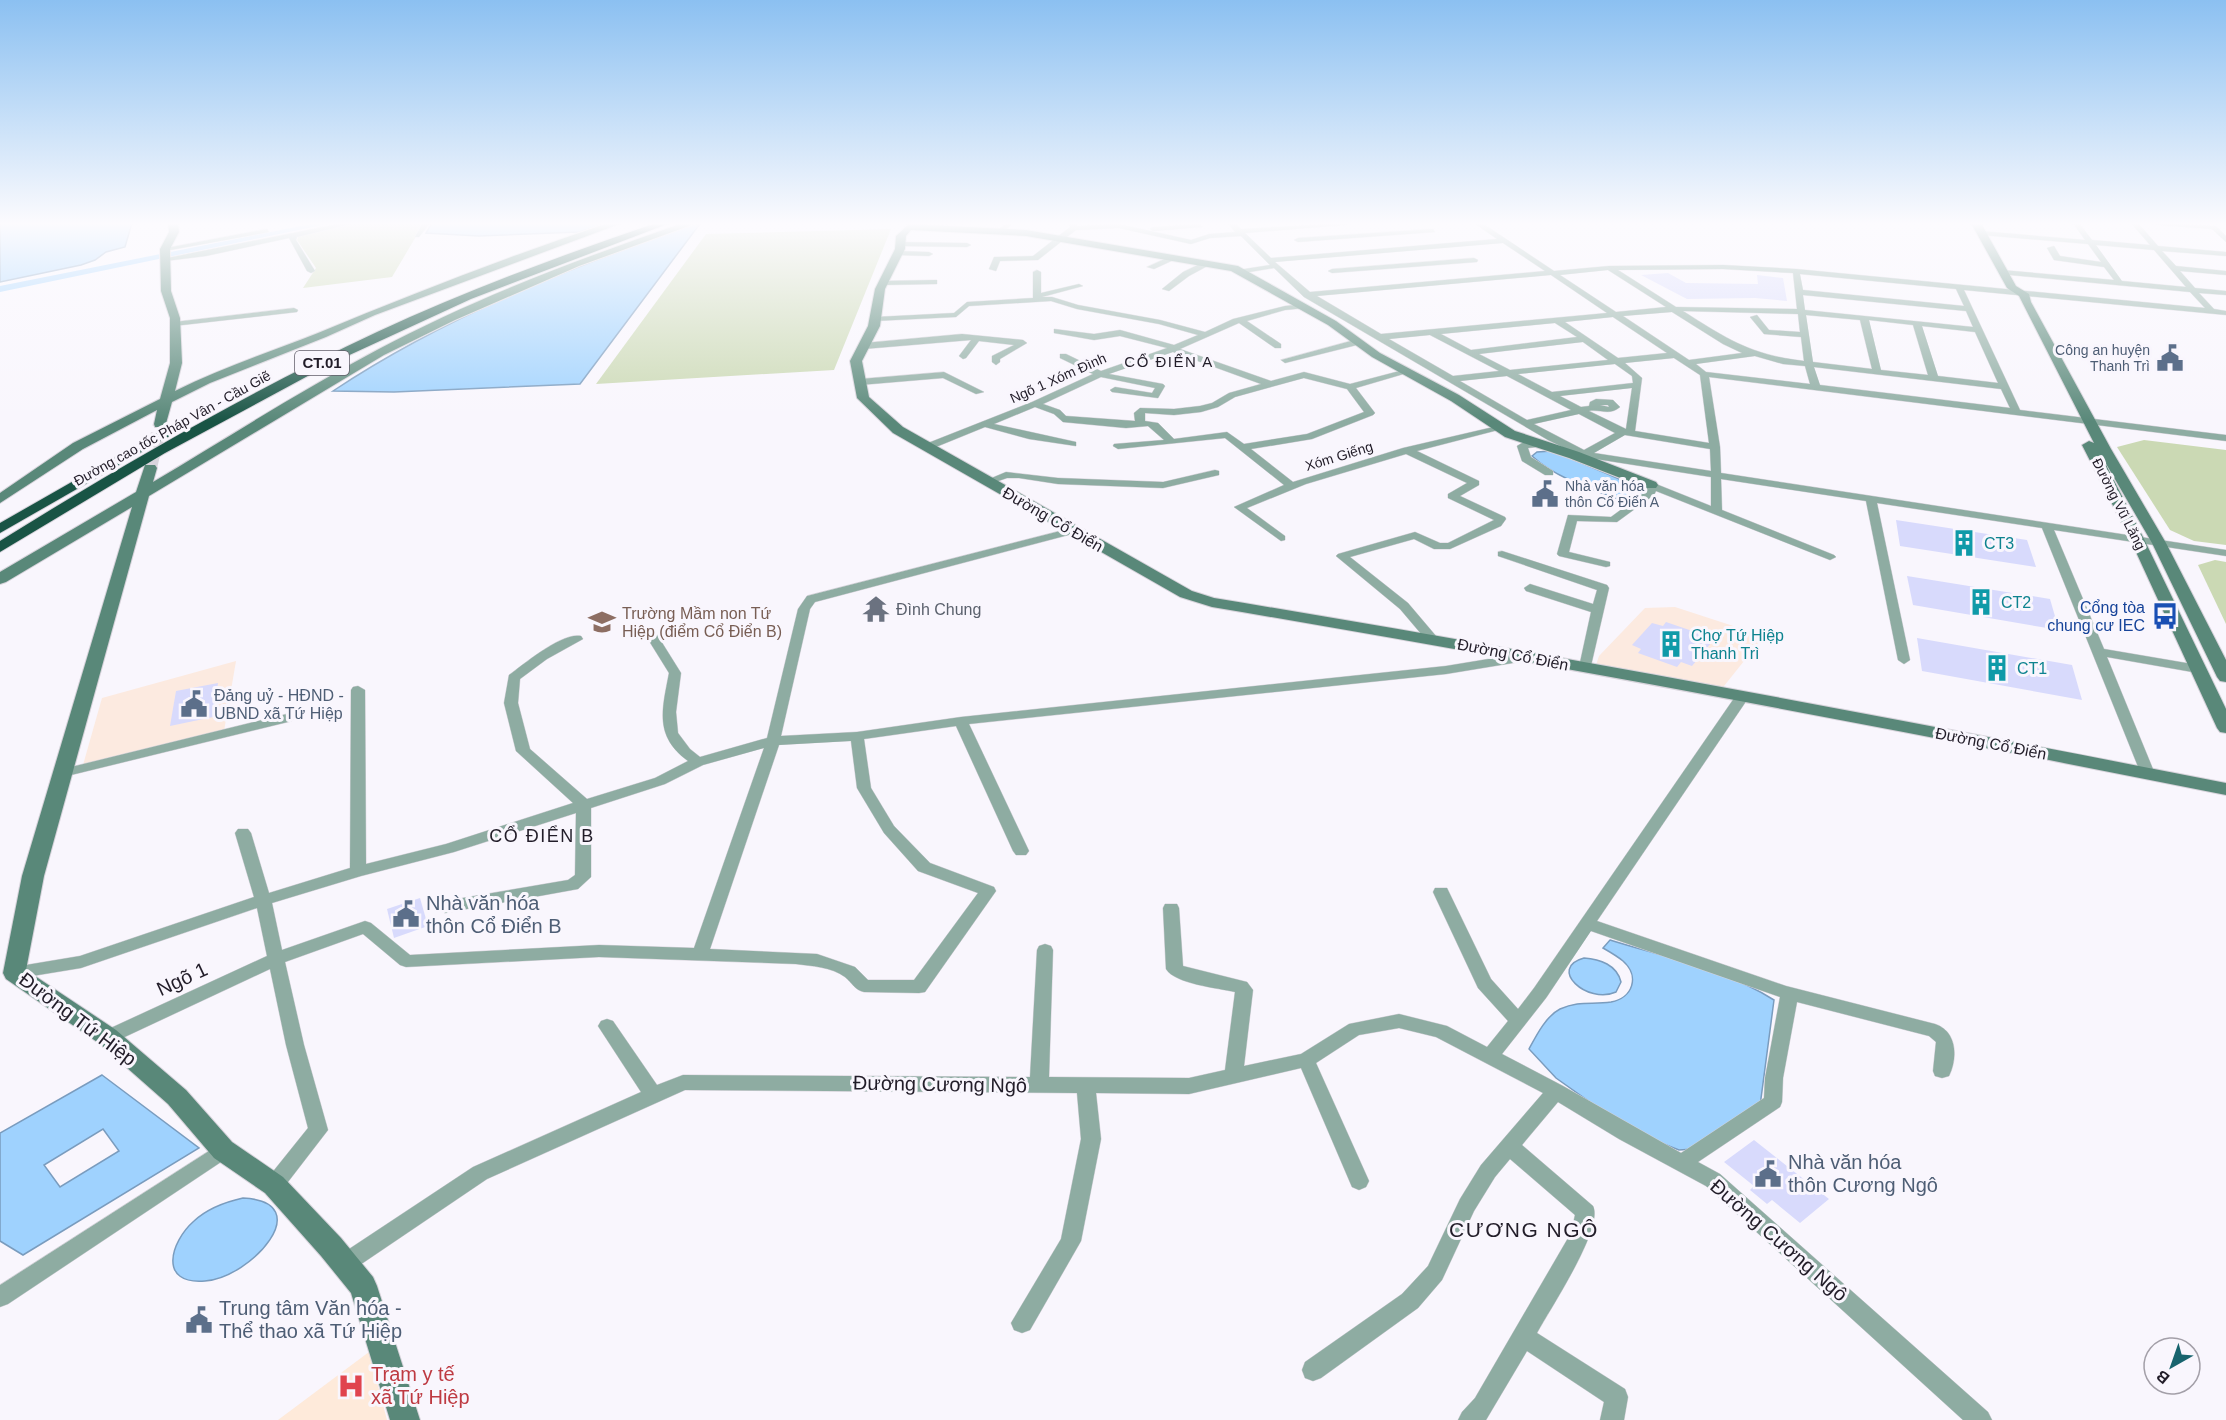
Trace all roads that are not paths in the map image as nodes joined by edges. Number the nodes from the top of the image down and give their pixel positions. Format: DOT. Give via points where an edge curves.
graph roads {
  1 [pos="166,289"];
  2 [pos="433,289"];
  3 [pos="464,289"];
  4 [pos="485,289"];
  5 [pos="517,289"];
  6 [pos="882,289"];
  7 [pos="1036,289"];
  8 [pos="1067,289"];
  9 [pos="1279,289"];
  10 [pos="1295,289"];
  11 [pos="1373,289"];
  12 [pos="1579,289"];
  13 [pos="1643,289"];
  14 [pos="1960,289"];
  15 [pos="1997,289"];
  16 [pos="2191,289"];
  17 [pos="2194,289"];
  18 [pos="2009,290"];
  19 [pos="1354,291"];
  20 [pos="1799,292"];
  21 [pos="2226,292"];
  22 [pos="2024,294"];
  23 [pos="1036,298"];
  24 [pos="1305,301"];
  25 [pos="1674,309"];
  26 [pos="1968,309"];
  27 [pos="294,310"];
  28 [pos="1802,312"];
  29 [pos="2212,312"];
  30 [pos="2226,313"];
  31 [pos="1616,314"];
  32 [pos="1754,317"];
  33 [pos="1864,318"];
  34 [pos="875,319"];
  35 [pos="1240,320"];
  36 [pos="1557,320"];
  37 [pos="174,324"];
  38 [pos="1917,324"];
  39 [pos="1977,330"];
  40 [pos="1057,331"];
  41 [pos="1431,332"];
  42 [pos="1204,334"];
  43 [pos="1805,335"];
  44 [pos="1379,337"];
  45 [pos="977,338"];
  46 [pos="1585,339"];
  47 [pos="1358,342"];
  48 [pos="1394,345"];
  49 [pos="864,346"];
  50 [pos="1278,346"];
  51 [pos="1174,348"];
  52 [pos="1368,350"];
  53 [pos="1472,352"];
  54 [pos="1755,354"];
  55 [pos="1675,355"];
  56 [pos="963,356"];
  57 [pos="1063,356"];
  58 [pos="1286,360"];
  59 [pos="1616,360"];
  60 [pos="996,362"];
  61 [pos="1687,363"];
  62 [pos="1809,364"];
  63 [pos="1404,370"];
  64 [pos="1507,372"];
  65 [pos="1877,372"];
  66 [pos="1704,374"];
  67 [pos="1102,375"];
  68 [pos="1451,379"];
  69 [pos="1934,379"];
  70 [pos="860,382"];
  71 [pos="1271,385"];
  72 [pos="1636,385"];
  73 [pos="1350,387"];
  74 [pos="2006,387"];
  75 [pos="1816,389"];
  76 [pos="1115,390"];
  77 [pos="1587,391"];
  78 [pos="979,393"];
  79 [pos="1549,395"];
  80 [pos="165,401"];
  81 [pos="1035,404"];
  82 [pos="1597,404"];
  83 [pos="1634,409"];
  84 [pos="1579,411"];
  85 [pos="2016,412"];
  86 [pos="2074,419"];
  87 [pos="2090,422"];
  88 [pos="1140,423"];
  89 [pos="1525,423"];
  90 [pos="160,424"];
  91 [pos="983,424"];
  92 [pos="1499,427"];
  93 [pos="1626,433"];
  94 [pos="2226,438"];
  95 [pos="1172,442"];
  96 [pos="1073,444"];
  97 [pos="1542,444"];
  98 [pos="2226,444"];
  99 [pos="1118,446"];
  100 [pos="927,447"];
  101 [pos="1243,447"];
  102 [pos="1715,447"];
  103 [pos="1407,450"];
  104 [pos="1579,454"];
  105 [pos="150,468"];
  106 [pos="1215,473"];
  107 [pos="1549,473"];
  108 [pos="1716,477"];
  109 [pos="987,482"];
  110 [pos="1290,485"];
  111 [pos="1651,485"];
  112 [pos="140,498"];
  113 [pos="0,499"];
  114 [pos="1871,500"];
  115 [pos="1717,511"];
  116 [pos="2047,526"];
  117 [pos="0,529"];
  118 [pos="1072,531"];
  119 [pos="1281,538"];
  120 [pos="2137,539"];
  121 [pos="2159,543"];
  122 [pos="0,547"];
  123 [pos="1502,554"];
  124 [pos="2226,554"];
  125 [pos="1830,557"];
  126 [pos="1606,564"];
  127 [pos="0,579"];
  128 [pos="1530,588"];
  129 [pos="1598,610"];
  130 [pos="652,636"];
  131 [pos="577,639"];
  132 [pos="1432,639"];
  133 [pos="2097,652"];
  134 [pos="1525,657"];
  135 [pos="1904,660"];
  136 [pos="1585,667"];
  137 [pos="2198,669"];
  138 [pos="2226,678"];
  139 [pos="358,690"];
  140 [pos="1742,697"];
  141 [pos="287,718"];
  142 [pos="961,721"];
  143 [pos="2226,728"];
  144 [pos="857,736"];
  145 [pos="773,741"];
  146 [pos="698,762"];
  147 [pos="63,773"];
  148 [pos="2148,774"];
  149 [pos="2226,789"];
  150 [pos="584,805"];
  151 [pos="243,833"];
  152 [pos="1021,851"];
  153 [pos="358,871"];
  154 [pos="1441,892"];
  155 [pos="263,900"];
  156 [pos="445,907"];
  157 [pos="1171,908"];
  158 [pos="1587,924"];
  159 [pos="1045,950"];
  160 [pos="700,954"];
  161 [pos="275,959"];
  162 [pos="14,973"];
  163 [pos="1790,993"];
  164 [pos="1518,1021"];
  165 [pos="607,1026"];
  166 [pos="108,1037"];
  167 [pos="1490,1056"];
  168 [pos="1306,1060"];
  169 [pos="1942,1071"];
  170 [pos="1234,1076"];
  171 [pos="1039,1085"];
  172 [pos="1086,1085"];
  173 [pos="1556,1091"];
  174 [pos="653,1095"];
  175 [pos="1509,1146"];
  176 [pos="223,1150"];
  177 [pos="1682,1163"];
  178 [pos="1359,1180"];
  179 [pos="274,1185"];
  180 [pos="344,1264"];
  181 [pos="0,1298"];
  182 [pos="1022,1323"];
  183 [pos="1523,1336"];
  184 [pos="1313,1370"];
  185 [pos="405,1420"];
  186 [pos="1470,1420"];
  187 [pos="1612,1420"];
  188 [pos="1980,1420"];
  1 -- 37 [label="street"];
  2 -- 80 [label="street" via="206,380"];
  3 -- 117 [label="highway, Đường cao tốc Pháp Vân - Cầu Giẽ / CT.01" via="292,365 194,416"];
  4 -- 122 [label="highway, Đường cao tốc Pháp Vân - Cầu Giẽ / CT.01" via="320,364 172,443"];
  5 -- 112 [label="street" via="380,353"];
  6 -- 34 [label="street, Đường Cổ Điển"];
  7 -- 23 [label="street"];
  8 -- 23 [label="street"];
  9 -- 24 [label="street, Đường Cổ Điển"];
  10 -- 24 [label="street"];
  11 -- 19 [label="street, Ngõ 1 Xóm Đình"];
  12 -- 31 [label="street"];
  13 -- 25 [label="street"];
  14 -- 26 [label="street"];
  15 -- 18 [label="street, Ngõ 1 Xóm Đình"];
  16 -- 29 [label="street"];
  17 -- 21 [label="street"];
  18 -- 22 [label="street"];
  18 -- 86 [label="street, Đường Vũ Lăng"];
  19 -- 24 [label="street, Ngõ 1 Xóm Đình"];
  20 -- 26 [label="street"];
  20 -- 28 [label="street"];
  22 -- 29 [label="street"];
  22 -- 87 [label="street, Đường Vũ Lăng"];
  23 -- 34 [label="street" via="967,304 956,315"];
  23 -- 42 [label="street"];
  24 -- 35 [label="street, Ngõ 1 Xóm Đình"];
  24 -- 44 [label="street"];
  24 -- 47 [label="street, Đường Cổ Điển"];
  25 -- 28 [label="street"];
  25 -- 31 [label="street"];
  25 -- 54 [label="street" via="1726,342"];
  26 -- 39 [label="street"];
  27 -- 37 [label="street"];
  28 -- 33 [label="street"];
  28 -- 43 [label="street"];
  29 -- 30 [label="street"];
  31 -- 36 [label="street"];
  31 -- 55 [label="street"];
  32 -- 43 [label="street" via="1767,332"];
  33 -- 38 [label="street"];
  33 -- 65 [label="street"];
  34 -- 49 [label="street, Đường Cổ Điển"];
  35 -- 42 [label="street, Ngõ 1 Xóm Đình"];
  35 -- 50 [label="street"];
  36 -- 41 [label="street"];
  36 -- 46 [label="street"];
  37 -- 80 [label="street" via="176,363"];
  38 -- 39 [label="street"];
  38 -- 69 [label="street"];
  39 -- 74 [label="street"];
  40 -- 51 [label="street, Ngõ 1 Xóm Đình" via="1094,337 1120,333"];
  41 -- 44 [label="street"];
  41 -- 53 [label="street"];
  42 -- 51 [label="street, Ngõ 1 Xóm Đình"];
  43 -- 62 [label="street"];
  44 -- 48 [label="street"];
  45 -- 49 [label="street"];
  45 -- 56 [label="street"];
  45 -- 60 [label="street" via="1023,343 995,358"];
  46 -- 53 [label="street"];
  46 -- 59 [label="street"];
  47 -- 52 [label="street, Đường Cổ Điển"];
  47 -- 58 [label="street"];
  48 -- 52 [label="street"];
  48 -- 68 [label="street"];
  49 -- 70 [label="street, Đường Cổ Điển" via="856,361"];
  51 -- 67 [label="street, Ngõ 1 Xóm Đình"];
  51 -- 71 [label="street, Ngõ 1 Xóm Đình"];
  52 -- 63 [label="street, Đường Cổ Điển"];
  53 -- 64 [label="street"];
  54 -- 61 [label="street"];
  54 -- 62 [label="street"];
  55 -- 59 [label="street"];
  55 -- 61 [label="street"];
  57 -- 67 [label="street, Ngõ 1 Xóm Đình"];
  59 -- 64 [label="street"];
  59 -- 72 [label="street" via="1635,374"];
  61 -- 66 [label="street"];
  62 -- 65 [label="street"];
  62 -- 75 [label="street"];
  63 -- 73 [label="street"];
  63 -- 92 [label="street, Đường Cổ Điển"];
  64 -- 68 [label="street"];
  64 -- 79 [label="street"];
  65 -- 69 [label="street"];
  66 -- 75 [label="street"];
  66 -- 102 [label="street"];
  67 -- 76 [label="street, Ngõ 1 Xóm Đình" via="1160,386 1155,396"];
  67 -- 81 [label="street, Ngõ 1 Xóm Đình"];
  68 -- 89 [label="street"];
  69 -- 74 [label="street"];
  70 -- 78 [label="street" via="944,375"];
  70 -- 100 [label="street, Đường Cổ Điển" via="863,399 898,430"];
  71 -- 73 [label="street" via="1304,375"];
  71 -- 88 [label="street" via="1232,395 1201,409 1143,410 1139,413"];
  72 -- 77 [label="street"];
  72 -- 83 [label="street"];
  73 -- 101 [label="street" via="1370,413 1309,437"];
  74 -- 85 [label="street"];
  75 -- 85 [label="street"];
  77 -- 79 [label="street"];
  77 -- 82 [label="street"];
  79 -- 84 [label="street"];
  80 -- 90 [label="street"];
  80 -- 113 [label="street" via="78,447"];
  81 -- 88 [label="street, Ngõ 1 Xóm Đình" via="1057,412 1063,419"];
  81 -- 91 [label="street, Ngõ 1 Xóm Đình"];
  82 -- 83 [label="street" via="1606,410"];
  82 -- 84 [label="street"];
  83 -- 93 [label="street"];
  84 -- 89 [label="street"];
  84 -- 93 [label="street"];
  85 -- 86 [label="street"];
  86 -- 87 [label="street"];
  86 -- 120 [label="street, Đường Vũ Lăng"];
  87 -- 94 [label="street"];
  87 -- 98 [label="street" via="2121,431"];
  87 -- 121 [label="street, Đường Vũ Lăng"];
  88 -- 95 [label="street, Ngõ 1 Xóm Đình" via="1155,425"];
  89 -- 104 [label="street"];
  91 -- 96 [label="street"];
  91 -- 100 [label="street, Ngõ 1 Xóm Đình"];
  92 -- 97 [label="street, Đường Cổ Điển"];
  92 -- 103 [label="street, Xóm Giếng"];
  93 -- 102 [label="street"];
  93 -- 104 [label="street"];
  95 -- 99 [label="street"];
  95 -- 101 [label="street" via="1227,435"];
  97 -- 104 [label="street, Đường Cổ Điển"];
  97 -- 107 [label="street" via="1522,446 1526,459"];
  100 -- 109 [label="street, Đường Cổ Điển"];
  101 -- 110 [label="street"];
  102 -- 108 [label="street"];
  103 -- 110 [label="street, Xóm Giếng"];
  103 -- 132 [label="street" via="1475,483 1452,496 1501,519 1450,546 1438,547 1415,535 1342,556 1404,606"];
  104 -- 108 [label="street"];
  104 -- 111 [label="street, Đường Cổ Điển"];
  105 -- 112 [label="street, Đường Tứ Hiệp"];
  106 -- 109 [label="street" via="1163,484 1058,481 1012,475"];
  108 -- 114 [label="street"];
  108 -- 115 [label="street"];
  109 -- 118 [label="street, Đường Cổ Điển"];
  110 -- 119 [label="street, Xóm Giếng" via="1239,507"];
  111 -- 115 [label="street"];
  111 -- 126 [label="street" via="1650,494 1613,520 1572,517 1563,554"];
  112 -- 127 [label="street"];
  112 -- 147 [label="street, Đường Tứ Hiệp"];
  114 -- 116 [label="street"];
  114 -- 135 [label="street"];
  115 -- 125 [label="street"];
  116 -- 120 [label="street"];
  116 -- 133 [label="street"];
  118 -- 132 [label="street, Đường Cổ Điển" via="1186,594 1212,602"];
  118 -- 145 [label="street" via="811,599 804,609"];
  120 -- 121 [label="street"];
  120 -- 137 [label="street, Đường Vũ Lăng"];
  121 -- 124 [label="street"];
  121 -- 138 [label="street, Đường Vũ Lăng"];
  123 -- 129 [label="street" via="1603,588"];
  128 -- 129 [label="street"];
  129 -- 136 [label="street"];
  130 -- 146 [label="street" via="675,673 668,723 684,753"];
  131 -- 150 [label="street" via="542,656 514,678 512,703 523,751"];
  132 -- 134 [label="street, Đường Cổ Điển"];
  133 -- 137 [label="street"];
  133 -- 148 [label="street"];
  134 -- 136 [label="street, Đường Cổ Điển"];
  134 -- 142 [label="street" via="1446,670"];
  136 -- 140 [label="street, Đường Cổ Điển"];
  137 -- 143 [label="street, Đường Vũ Lăng"];
  139 -- 153 [label="street"];
  140 -- 148 [label="street, Đường Cổ Điển"];
  140 -- 158 [label="street"];
  141 -- 147 [label="street"];
  142 -- 144 [label="street"];
  142 -- 152 [label="street"];
  144 -- 145 [label="street"];
  144 -- 160 [label="street" via="864,788 889,830 924,867 988,891 932,969 919,987 864,986 849,971 817,960"];
  145 -- 146 [label="street"];
  145 -- 160 [label="street"];
  146 -- 150 [label="street" via="660,781"];
  147 -- 162 [label="street, Đường Tứ Hiệp" via="33,876"];
  148 -- 149 [label="street, Đường Cổ Điển"];
  150 -- 153 [label="street" via="449,848"];
  150 -- 156 [label="street" via="583,878 572,885"];
  151 -- 155 [label="street"];
  153 -- 155 [label="street"];
  154 -- 164 [label="street" via="1484,983"];
  155 -- 161 [label="street"];
  155 -- 162 [label="street" via="81,962"];
  157 -- 170 [label="street" via="1175,969 1180,974 1244,990"];
  158 -- 163 [label="street"];
  158 -- 164 [label="street"];
  159 -- 171 [label="street"];
  160 -- 161 [label="street, Ngõ 1" via="598,951 406,961 365,927"];
  161 -- 166 [label="street, Ngõ 1"];
  161 -- 179 [label="street" via="318,1130"];
  162 -- 166 [label="street, Đường Tứ Hiệp"];
  163 -- 169 [label="street" via="1935,1031 1946,1040"];
  163 -- 177 [label="street" via="1773,1102"];
  164 -- 167 [label="street"];
  165 -- 174 [label="street"];
  166 -- 176 [label="street, Đường Tứ Hiệp" via="177,1097"];
  167 -- 168 [label="street, Đường Cương Ngô" via="1441,1031 1399,1022 1355,1029"];
  167 -- 173 [label="street, Đường Cương Ngô"];
  168 -- 170 [label="street, Đường Cương Ngô"];
  168 -- 178 [label="street"];
  170 -- 172 [label="street, Đường Cương Ngô" via="1189,1086"];
  171 -- 172 [label="street, Đường Cương Ngô"];
  171 -- 174 [label="street, Đường Cương Ngô" via="683,1082"];
  172 -- 182 [label="street" via="1091,1139 1071,1241"];
  173 -- 175 [label="street"];
  173 -- 177 [label="street, Đường Cương Ngô"];
  174 -- 180 [label="street, Đường Cương Ngô" via="480,1173"];
  175 -- 183 [label="street" via="1586,1212 1581,1235"];
  175 -- 184 [label="street" via="1467,1205 1436,1273 1410,1301"];
  176 -- 179 [label="street, Đường Tứ Hiệp"];
  176 -- 181 [label="street"];
  177 -- 188 [label="street, Đường Cương Ngô" via="1713,1180"];
  179 -- 180 [label="street, Đường Tứ Hiệp"];
  180 -- 185 [label="street, Đường Tứ Hiệp" via="363,1286"];
  183 -- 186 [label="street" via="1483,1406"];
  183 -- 187 [label="street" via="1617,1397"];
}
